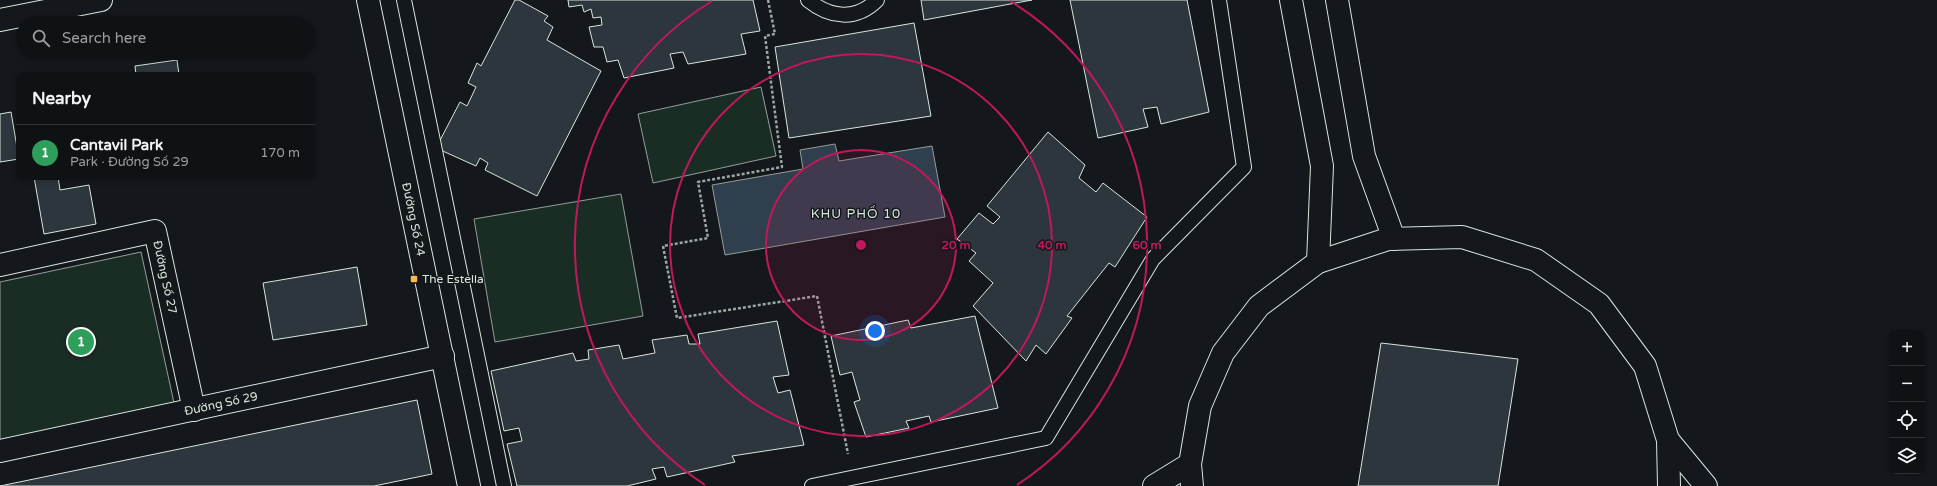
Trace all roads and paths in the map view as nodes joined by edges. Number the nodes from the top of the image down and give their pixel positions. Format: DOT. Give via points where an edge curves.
graph roads {
  1 [pos="101,0"];
  2 [pos="368,0"];
  3 [pos="404,0"];
  4 [pos="768,0"];
  5 [pos="808,0"];
  6 [pos="877,0"];
  7 [pos="1219,0"];
  8 [pos="1291,0"];
  9 [pos="1337,0"];
  10 [pos="20,16"];
  11 [pos="16,17"];
  12 [pos="0,20"];
  13 [pos="1394,239"];
  14 [pos="1318,262"];
  15 [pos="0,265"];
  16 [pos="442,356"];
  17 [pos="194,410"];
  18 [pos="1668,440"];
  19 [pos="0,451"];
  20 [pos="1190,464"];
  21 [pos="852,478"];
  22 [pos="469,486"];
  23 [pos="504,486"];
  24 [pos="812,486"];
  25 [pos="1154,486"];
  26 [pos="1192,486"];
  27 [pos="1669,486"];
  28 [pos="1706,486"];
  1 -- 10 [label="street"];
  2 -- 16 [label="street, Đường Số 24"];
  3 -- 23 [label="lane"];
  4 -- 21 [label="path" via="775,34 765,36 782,167 698,182 708,238 663,246 677,318 817,296"];
  5 -- 6 [label="lane" via="819,9 833,15 849,15 864,10"];
  7 -- 21 [label="lane" via="1244,167 1153,259 1046,438"];
  8 -- 14 [label="street" via="1322,166"];
  9 -- 13 [label="street" via="1364,156"];
  11 -- 12 [label="street"];
  13 -- 14 [label="street"];
  13 -- 18 [label="street" via="1462,237 1536,260 1599,304 1645,366"];
  14 -- 20 [label="street" via="1259,306 1223,353 1200,406"];
  15 -- 17 [label="street, Đường Số 27" via="156,231"];
  16 -- 17 [label="street, Đường Số 29"];
  16 -- 22 [label="street, Đường Số 24"];
  17 -- 19 [label="street, Đường Số 29"];
  18 -- 27 [label="street"];
  18 -- 28 [label="street"];
  20 -- 25 [label="street"];
  20 -- 26 [label="street"];
  21 -- 24 [label="lane"];
}
